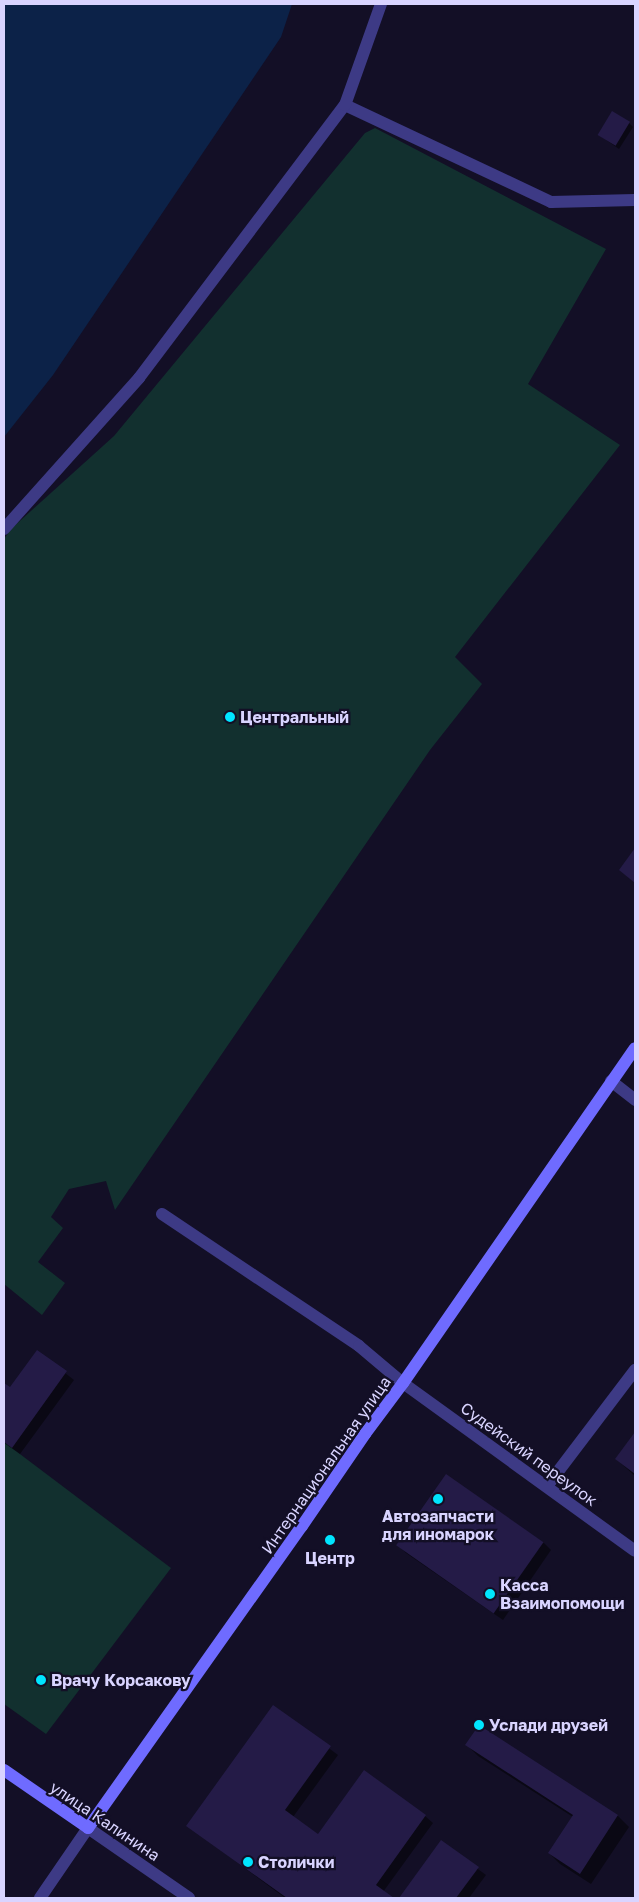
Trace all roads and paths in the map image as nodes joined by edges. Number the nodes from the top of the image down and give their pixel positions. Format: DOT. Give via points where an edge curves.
graph roads {
  1 [pos="381,4"];
  2 [pos="345,105"];
  3 [pos="635,200"];
  4 [pos="4,529"];
  5 [pos="635,1048"];
  6 [pos="611,1081"];
  7 [pos="635,1100"];
  8 [pos="162,1214"];
  9 [pos="635,1370"];
  10 [pos="404,1383"];
  11 [pos="547,1486"];
  12 [pos="635,1551"];
  13 [pos="4,1770"];
  14 [pos="88,1828"];
  15 [pos="40,1898"];
  16 [pos="189,1898"];
  1 -- 2 [label="street"];
  2 -- 3 [label="street" via="551,202"];
  2 -- 4 [label="street" via="138,378"];
  5 -- 6 [label="main road, Интернациональная улица"];
  6 -- 7 [label="street"];
  6 -- 10 [label="main road, Интернациональная улица"];
  8 -- 10 [label="street, Судейский переулок" via="360,1346"];
  9 -- 11 [label="street"];
  10 -- 11 [label="street, Судейский переулок"];
  10 -- 14 [label="main road, Интернациональная улица"];
  11 -- 12 [label="street, Судейский переулок"];
  13 -- 14 [label="main road, улица Калинина"];
  14 -- 15 [label="street, Интернациональная улица"];
  14 -- 16 [label="street, улица Калинина"];
}
